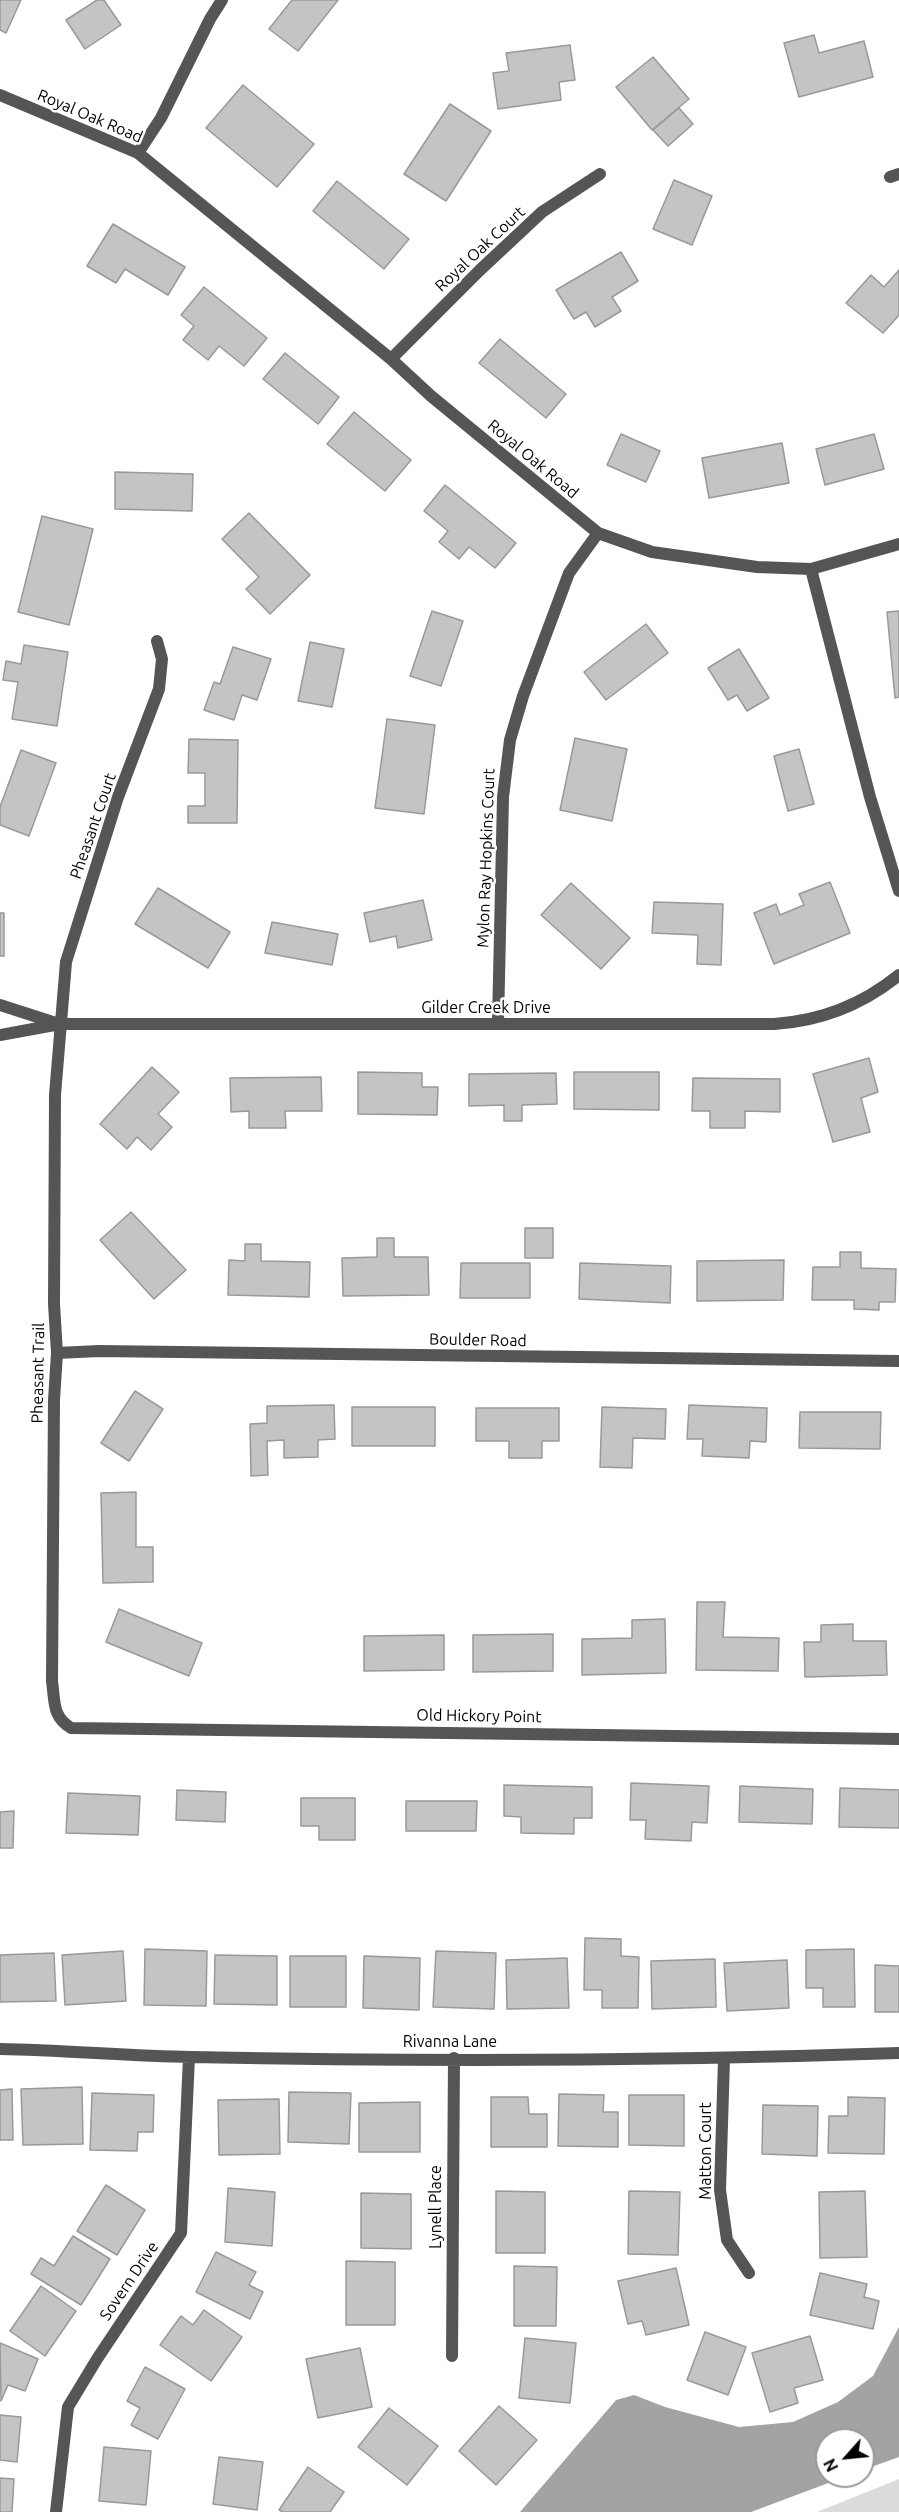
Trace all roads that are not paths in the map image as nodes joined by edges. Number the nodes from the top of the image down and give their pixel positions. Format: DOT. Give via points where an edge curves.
graph roads {
  1 [pos="222,0"];
  2 [pos="0,96"];
  3 [pos="138,153"];
  4 [pos="600,174"];
  5 [pos="391,358"];
  6 [pos="598,533"];
  7 [pos="899,544"];
  8 [pos="812,569"];
  9 [pos="157,641"];
  10 [pos="899,891"];
  11 [pos="899,975"];
  12 [pos="0,1005"];
  13 [pos="498,1023"];
  14 [pos="60,1024"];
  15 [pos="0,1035"];
  16 [pos="57,1353"];
  17 [pos="899,1360"];
  18 [pos="60,1722"];
  19 [pos="899,1739"];
  20 [pos="0,2049"];
  21 [pos="899,2053"];
  22 [pos="189,2057"];
  23 [pos="454,2058"];
  24 [pos="724,2059"];
  25 [pos="749,2273"];
  26 [pos="452,2356"];
  27 [pos="56,2512"];
  1 -- 3 [label="street" via="161,118"];
  2 -- 3 [label="street, Royal Oak Road"];
  3 -- 5 [label="street, Royal Oak Road"];
  4 -- 5 [label="street, Royal Oak Court" via="542,213"];
  5 -- 6 [label="street, Royal Oak Road" via="431,396"];
  6 -- 8 [label="street, Royal Oak Road" via="652,552 757,567"];
  6 -- 13 [label="street, Mylon Ray Hopkins Court" via="569,573 510,740 503,797"];
  7 -- 8 [label="street, Royal Oak Road"];
  8 -- 10 [label="street" via="870,797"];
  9 -- 14 [label="street, Pheasant Court" via="162,659 159,689 118,797 66,962"];
  11 -- 13 [label="street, Gilder Creek Drive" via="867,999 801,1022"];
  12 -- 14 [label="street, Gilder Creek Drive"];
  13 -- 14 [label="street, Gilder Creek Drive"];
  14 -- 15 [label="street, Gilder Creek Drive"];
  14 -- 16 [label="street, Pheasant Trail" via="54,1095"];
  16 -- 17 [label="street, Boulder Road" via="99,1350"];
  16 -- 18 [label="street, Pheasant Trail" via="52,1681"];
  18 -- 19 [label="street, Old Hickory Point" via="71,1728"];
  20 -- 22 [label="street, Rivanna Lane"];
  21 -- 24 [label="street, Rivanna Lane"];
  22 -- 23 [label="street, Rivanna Lane"];
  22 -- 27 [label="street, Sovern Drive" via="181,2233 68,2407"];
  23 -- 24 [label="street, Rivanna Lane"];
  23 -- 26 [label="street, Lynell Place"];
  24 -- 25 [label="street, Matton Court" via="720,2190 727,2240"];
}
